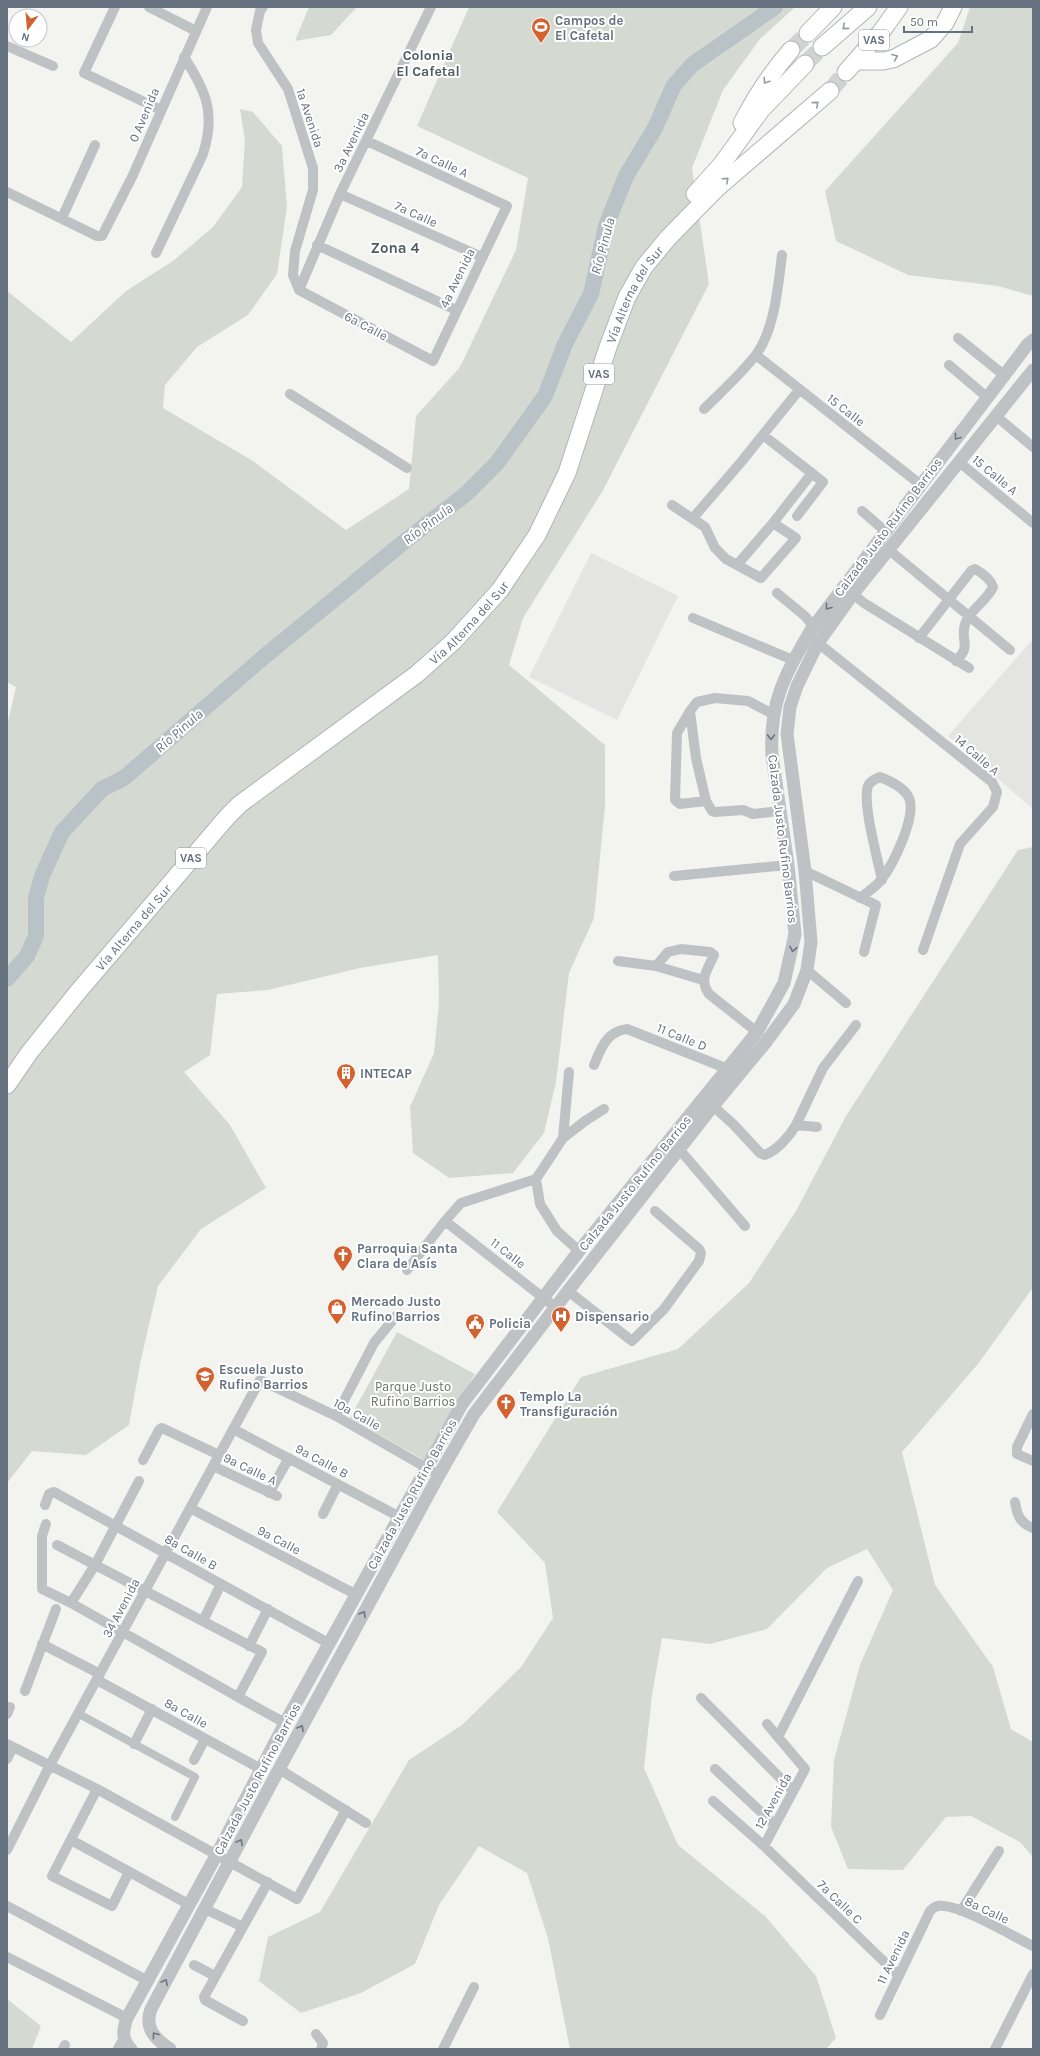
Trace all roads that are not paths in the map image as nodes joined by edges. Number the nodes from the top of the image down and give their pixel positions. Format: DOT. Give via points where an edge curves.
graph roads {
  1 [pos="116,7"];
  2 [pos="149,7"];
  3 [pos="207,7"];
  4 [pos="264,7"];
  5 [pos="431,7"];
  6 [pos="834,7"];
  7 [pos="868,7"];
  8 [pos="899,7"];
  9 [pos="953,7"];
  10 [pos="196,31"];
  11 [pos="808,32"];
  12 [pos="7,46"];
  13 [pos="822,47"];
  14 [pos="791,50"];
  15 [pos="184,57"];
  16 [pos="805,64"];
  17 [pos="53,66"];
  18 [pos="830,91"];
  19 [pos="161,110"];
  20 [pos="367,141"];
  21 [pos="95,145"];
  22 [pos="722,164"];
  23 [pos="7,192"];
  24 [pos="340,194"];
  25 [pos="507,206"];
  26 [pos="62,218"];
  27 [pos="317,245"];
  28 [pos="156,253"];
  29 [pos="782,255"];
  30 [pos="482,258"];
  31 [pos="299,290"];
  32 [pos="456,310"];
  33 [pos="958,338"];
  34 [pos="1033,340"];
  35 [pos="756,355"];
  36 [pos="433,361"];
  37 [pos="949,365"];
  38 [pos="1033,370"];
  39 [pos="1005,376"];
  40 [pos="799,390"];
  41 [pos="290,394"];
  42 [pos="988,398"];
  43 [pos="704,409"];
  44 [pos="996,416"];
  45 [pos="969,422"];
  46 [pos="983,432"];
  47 [pos="763,435"];
  48 [pos="1033,447"];
  49 [pos="959,462"];
  50 [pos="407,468"];
  51 [pos="812,473"];
  52 [pos="921,485"];
  53 [pos="672,505"];
  54 [pos="862,511"];
  55 [pos="797,516"];
  56 [pos="693,518"];
  57 [pos="774,523"];
  58 [pos="1033,523"];
  59 [pos="885,531"];
  60 [pos="889,550"];
  61 [pos="861,563"];
  62 [pos="737,565"];
  63 [pos="872,572"];
  64 [pos="777,593"];
  65 [pos="853,594"];
  66 [pos="948,599"];
  67 [pos="968,617"];
  68 [pos="693,618"];
  69 [pos="813,626"];
  70 [pos="919,638"];
  71 [pos="818,643"];
  72 [pos="1010,650"];
  73 [pos="430,655"];
  74 [pos="794,660"];
  75 [pos="956,661"];
  76 [pos="969,668"];
  77 [pos="413,670"];
  78 [pos="690,711"];
  79 [pos="773,714"];
  80 [pos="793,773"];
  81 [pos="776,774"];
  82 [pos="706,801"];
  83 [pos="780,811"];
  84 [pos="788,865"];
  85 [pos="805,871"];
  86 [pos="674,876"];
  87 [pos="882,880"];
  88 [pos="860,898"];
  89 [pos="923,950"];
  90 [pos="864,952"];
  91 [pos="618,961"];
  92 [pos="656,966"];
  93 [pos="807,970"];
  94 [pos="703,980"];
  95 [pos="846,1003"];
  96 [pos="856,1025"];
  97 [pos="757,1032"];
  98 [pos="750,1051"];
  99 [pos="594,1065"];
  100 [pos="7,1069"];
  101 [pos="728,1069"];
  102 [pos="569,1072"];
  103 [pos="7,1085"];
  104 [pos="713,1106"];
  105 [pos="604,1109"];
  106 [pos="796,1125"];
  107 [pos="817,1128"];
  108 [pos="563,1138"];
  109 [pos="679,1149"];
  110 [pos="536,1179"];
  111 [pos="655,1211"];
  112 [pos="445,1220"];
  113 [pos="745,1226"];
  114 [pos="579,1251"];
  115 [pos="407,1270"];
  116 [pos="568,1291"];
  117 [pos="543,1297"];
  118 [pos="555,1307"];
  119 [pos="396,1316"];
  120 [pos="260,1380"];
  121 [pos="1033,1414"];
  122 [pos="336,1416"];
  123 [pos="233,1429"];
  124 [pos="219,1455"];
  125 [pos="289,1458"];
  126 [pos="143,1460"];
  127 [pos="1033,1461"];
  128 [pos="213,1466"];
  129 [pos="426,1468"];
  130 [pos="439,1474"];
  131 [pos="139,1481"];
  132 [pos="338,1484"];
  133 [pos="1015,1502"];
  134 [pos="45,1505"];
  135 [pos="190,1508"];
  136 [pos="323,1514"];
  137 [pos="400,1517"];
  138 [pos="46,1524"];
  139 [pos="115,1524"];
  140 [pos="1033,1528"];
  141 [pos="57,1546"];
  142 [pos="166,1552"];
  143 [pos="95,1565"];
  144 [pos="858,1581"];
  145 [pos="221,1584"];
  146 [pos="145,1591"];
  147 [pos="356,1595"];
  148 [pos="71,1603"];
  149 [pos="56,1609"];
  150 [pos="268,1609"];
  151 [pos="203,1621"];
  152 [pos="123,1631"];
  153 [pos="42,1644"];
  154 [pos="330,1644"];
  155 [pos="249,1646"];
  156 [pos="99,1677"];
  157 [pos="24,1691"];
  158 [pos="238,1697"];
  159 [pos="701,1698"];
  160 [pos="152,1709"];
  161 [pos="79,1714"];
  162 [pos="285,1724"];
  163 [pos="767,1724"];
  164 [pos="778,1737"];
  165 [pos="205,1739"];
  166 [pos="134,1744"];
  167 [pos="10,1746"];
  168 [pos="7,1759"];
  169 [pos="194,1760"];
  170 [pos="50,1765"];
  171 [pos="262,1769"];
  172 [pos="279,1769"];
  173 [pos="715,1769"];
  174 [pos="97,1789"];
  175 [pos="793,1791"];
  176 [pos="713,1801"];
  177 [pos="346,1810"];
  178 [pos="175,1817"];
  179 [pos="366,1823"];
  180 [pos="775,1825"];
  181 [pos="71,1840"];
  182 [pos="764,1846"];
  183 [pos="7,1850"];
  184 [pos="999,1851"];
  185 [pos="217,1854"];
  186 [pos="230,1861"];
  187 [pos="129,1872"];
  188 [pos="268,1882"];
  189 [pos="190,1905"];
  190 [pos="7,1906"];
  191 [pos="205,1909"];
  192 [pos="930,1911"];
  193 [pos="962,1911"];
  194 [pos="243,1927"];
  195 [pos="1033,1946"];
  196 [pos="7,1958"];
  197 [pos="194,1965"];
  198 [pos="1033,1974"];
  199 [pos="215,1976"];
  200 [pos="899,1976"];
  201 [pos="148,1981"];
  202 [pos="474,1987"];
  203 [pos="880,2015"];
  204 [pos="127,2018"];
  205 [pos="243,2021"];
  206 [pos="316,2034"];
  207 [pos="124,2045"];
  208 [pos="170,2049"];
  209 [pos="321,2049"];
  210 [pos="443,2049"];
  211 [pos="995,2049"];
  1 -- 19 [label="street" via="84,73"];
  2 -- 10 [label="street"];
  3 -- 10 [label="street, 0 Avenida"];
  4 -- 31 [label="street, 1a Avenida" via="260,10 256,30 258,43 288,90 313,168 313,190 295,251 293,275"];
  5 -- 20 [label="street, 3a Avenida"];
  6 -- 11 [label="highway"];
  7 -- 13 [label="highway, VAS, one-way"];
  8 -- 9 [label="highway, VAS, one-way" via="851,66 893,59 931,39"];
  10 -- 15 [label="street, 0 Avenida"];
  12 -- 17 [label="street"];
  14 -- 22 [label="highway, one-way" via="771,73 754,100"];
  15 -- 19 [label="street, 0 Avenida"];
  15 -- 28 [label="street" via="207,99 210,120 208,137 203,154"];
  16 -- 22 [label="highway, Vía Alterna del Sur / VAS" via="761,110"];
  73 -- 18 [label="highway, Vía Alterna del Sur / VAS, one-way" via="464,631 500,590 537,535 567,474 608,347 627,298 644,267 668,238 717,188"];
  19 -- 26 [label="street, 0 Avenida" via="102,236 97,236"];
  20 -- 24 [label="street, 3a Avenida"];
  20 -- 25 [label="street, 7a Calle A"];
  21 -- 26 [label="street"];
  22 -- 73 [label="highway, Vía Alterna del Sur / VAS" via="660,231 624,282 609,315 557,470 537,511 492,583"];
  23 -- 26 [label="street"];
  24 -- 27 [label="street, 3a Avenida"];
  24 -- 30 [label="street, 7a Calle"];
  25 -- 30 [label="street, 4a Avenida"];
  27 -- 31 [label="street, 3a Avenida"];
  27 -- 32 [label="street"];
  29 -- 35 [label="street" via="775,307"];
  30 -- 32 [label="street, 4a Avenida"];
  31 -- 36 [label="street, 6a Calle"];
  32 -- 36 [label="street, 4a Avenida"];
  33 -- 39 [label="street"];
  34 -- 39 [label="street, Calzada Justo Rufino Barrios"];
  35 -- 40 [label="street, 15 Calle"];
  35 -- 43 [label="street"];
  37 -- 42 [label="street"];
  38 -- 44 [label="street, Calzada Justo Rufino Barrios"];
  39 -- 42 [label="street, Calzada Justo Rufino Barrios"];
  40 -- 47 [label="street"];
  40 -- 52 [label="street, 15 Calle"];
  41 -- 50 [label="street"];
  42 -- 45 [label="street, Calzada Justo Rufino Barrios"];
  44 -- 46 [label="street, Calzada Justo Rufino Barrios"];
  44 -- 48 [label="street"];
  45 -- 46 [label="street"];
  45 -- 52 [label="street, Calzada Justo Rufino Barrios, one-way"];
  46 -- 49 [label="street, Calzada Justo Rufino Barrios"];
  47 -- 51 [label="street"];
  47 -- 56 [label="street"];
  49 -- 58 [label="street, 15 Calle A"];
  49 -- 60 [label="street, Calzada Justo Rufino Barrios"];
  51 -- 55 [label="street" via="823,482"];
  51 -- 57 [label="street"];
  52 -- 59 [label="street, Calzada Justo Rufino Barrios"];
  53 -- 56 [label="street"];
  54 -- 59 [label="street"];
  56 -- 62 [label="street" via="705,527 715,548"];
  57 -- 62 [label="street"];
  57 -- 62 [label="street" via="796,538 761,578"];
  59 -- 61 [label="street, Calzada Justo Rufino Barrios"];
  60 -- 63 [label="street, Calzada Justo Rufino Barrios"];
  60 -- 66 [label="street"];
  61 -- 63 [label="street"];
  61 -- 69 [label="street, Calzada Justo Rufino Barrios, one-way"];
  63 -- 65 [label="street, Calzada Justo Rufino Barrios"];
  64 -- 69 [label="street"];
  65 -- 70 [label="street"];
  65 -- 71 [label="street, Calzada Justo Rufino Barrios"];
  66 -- 67 [label="street"];
  66 -- 67 [label="street" via="975,569 992,583 991,592"];
  66 -- 70 [label="street"];
  67 -- 72 [label="street"];
  67 -- 75 [label="street" via="965,626 966,648 964,654"];
  68 -- 74 [label="street"];
  69 -- 74 [label="street, Calzada Justo Rufino Barrios"];
  70 -- 75 [label="street"];
  71 -- 80 [label="street, Calzada Justo Rufino Barrios" via="797,686 790,708 787,734"];
  71 -- 89 [label="street, 14 Calle A" via="992,782 996,792 993,807 960,844"];
  73 -- 77 [label="highway, Vía Alterna del Sur / VAS"];
  74 -- 79 [label="street, Calzada Justo Rufino Barrios" via="776,698"];
  75 -- 76 [label="street"];
  77 -- 100 [label="highway, Vía Alterna del Sur / VAS" via="232,798 219,810 70,988"];
  77 -- 103 [label="highway, Vía Alterna del Sur / VAS" via="227,817 77,993"];
  78 -- 79 [label="street" via="697,702 715,698 748,701"];
  78 -- 82 [label="street" via="696,758"];
  78 -- 82 [label="street" via="677,733 675,800 680,804"];
  79 -- 81 [label="street, Calzada Justo Rufino Barrios, one-way" via="771,737"];
  80 -- 81 [label="street"];
  80 -- 85 [label="street, Calzada Justo Rufino Barrios"];
  81 -- 83 [label="street, Calzada Justo Rufino Barrios"];
  82 -- 83 [label="street" via="715,812 744,810 753,814"];
  83 -- 84 [label="street, Calzada Justo Rufino Barrios"];
  84 -- 86 [label="street"];
  84 -- 97 [label="street, Calzada Justo Rufino Barrios, one-way" via="795,934 791,960 784,983"];
  85 -- 88 [label="street"];
  85 -- 93 [label="street, Calzada Justo Rufino Barrios" via="810,942"];
  87 -- 87 [label="street" via="901,844 911,808 909,797 892,782 880,777 868,786 866,801"];
  87 -- 88 [label="street"];
  88 -- 90 [label="street" via="876,905"];
  91 -- 92 [label="street"];
  92 -- 94 [label="street"];
  92 -- 94 [label="street" via="668,952 697,949 710,952 714,955"];
  93 -- 95 [label="street"];
  93 -- 98 [label="street, Calzada Justo Rufino Barrios" via="794,1004"];
  94 -- 97 [label="street" via="710,994"];
  96 -- 106 [label="street" via="823,1068"];
  97 -- 98 [label="street, Calzada Justo Rufino Barrios"];
  98 -- 101 [label="street, Calzada Justo Rufino Barrios"];
  98 -- 104 [label="street, Calzada Justo Rufino Barrios"];
  99 -- 101 [label="street, 11 Calle D" via="608,1038 615,1032 627,1029"];
  101 -- 114 [label="street, Calzada Justo Rufino Barrios"];
  102 -- 108 [label="street"];
  104 -- 106 [label="street" via="765,1156 792,1133"];
  104 -- 109 [label="street, Calzada Justo Rufino Barrios"];
  105 -- 108 [label="street"];
  106 -- 107 [label="street"];
  108 -- 110 [label="street"];
  109 -- 113 [label="street"];
  109 -- 116 [label="street, Calzada Justo Rufino Barrios"];
  110 -- 112 [label="street" via="461,1204"];
  110 -- 114 [label="street" via="540,1204 556,1231"];
  111 -- 116 [label="street" via="701,1253 699,1261 664,1309 632,1341"];
  112 -- 115 [label="street"];
  112 -- 117 [label="street, 11 Calle"];
  114 -- 117 [label="street, Calzada Justo Rufino Barrios"];
  116 -- 118 [label="street, Calzada Justo Rufino Barrios"];
  117 -- 118 [label="street, 11 Calle"];
  117 -- 129 [label="street, Calzada Justo Rufino Barrios" via="466,1398"];
  118 -- 130 [label="street, Calzada Justo Rufino Barrios" via="474,1414"];
  119 -- 122 [label="street" via="374,1343"];
  120 -- 122 [label="street, 10a Calle"];
  120 -- 123 [label="street, 34 Avenida"];
  121 -- 127 [label="street" via="1017,1447 1017,1454"];
  122 -- 129 [label="street, 10a Calle"];
  123 -- 124 [label="street, 34 Avenida"];
  123 -- 125 [label="street, 9a Calle B"];
  124 -- 126 [label="street" via="162,1428"];
  124 -- 128 [label="street, 34 Avenida"];
  125 -- 128 [label="street, 9a Calle A" via="273,1495"];
  125 -- 132 [label="street, 9a Calle B"];
  128 -- 135 [label="street, 34 Avenida"];
  129 -- 130 [label="street, 10a Calle"];
  129 -- 137 [label="street, Calzada Justo Rufino Barrios"];
  172 -- 130 [label="street, Calzada Justo Rufino Barrios, one-way"];
  131 -- 139 [label="street"];
  132 -- 136 [label="street"];
  132 -- 137 [label="street, 9a Calle B"];
  133 -- 140 [label="street" via="1017,1515 1024,1524"];
  134 -- 139 [label="street, 8a Calle B" via="49,1494 54,1492"];
  135 -- 142 [label="street, 34 Avenida"];
  135 -- 147 [label="street, 9a Calle"];
  137 -- 147 [label="street, Calzada Justo Rufino Barrios"];
  138 -- 148 [label="street" via="42,1536 42,1590"];
  139 -- 142 [label="street, 8a Calle B"];
  139 -- 143 [label="street"];
  141 -- 143 [label="street"];
  142 -- 145 [label="street, 8a Calle B"];
  142 -- 146 [label="street, 34 Avenida"];
  143 -- 146 [label="street"];
  143 -- 148 [label="street"];
  144 -- 164 [label="street"];
  145 -- 150 [label="street, 8a Calle B"];
  145 -- 151 [label="street"];
  146 -- 151 [label="street"];
  146 -- 152 [label="street, 34 Avenida"];
  147 -- 154 [label="street, Calzada Justo Rufino Barrios"];
  148 -- 152 [label="street"];
  149 -- 153 [label="street"];
  150 -- 154 [label="street, 8a Calle B"];
  150 -- 155 [label="street"];
  151 -- 155 [label="street"];
  152 -- 156 [label="street, 34 Avenida"];
  152 -- 158 [label="street"];
  153 -- 156 [label="street, 8a Calle"];
  153 -- 157 [label="street"];
  154 -- 162 [label="street, Calzada Justo Rufino Barrios"];
  155 -- 158 [label="street" via="262,1652"];
  156 -- 160 [label="street, 8a Calle"];
  156 -- 161 [label="street, 34 Avenida"];
  158 -- 162 [label="street"];
  159 -- 175 [label="street"];
  160 -- 165 [label="street, 8a Calle"];
  160 -- 166 [label="street"];
  161 -- 166 [label="street"];
  161 -- 170 [label="street, 34 Avenida"];
  162 -- 171 [label="street, Calzada Justo Rufino Barrios"];
  163 -- 164 [label="street"];
  164 -- 175 [label="street, 12 Avenida" via="805,1769"];
  165 -- 169 [label="street"];
  165 -- 171 [label="street, 8a Calle"];
  166 -- 178 [label="street" via="195,1777"];
  167 -- 168 [label="street"];
  167 -- 170 [label="street"];
  170 -- 174 [label="street"];
  170 -- 183 [label="street, 34 Avenida"];
  171 -- 185 [label="street, Calzada Justo Rufino Barrios"];
  172 -- 177 [label="street"];
  186 -- 172 [label="street, Calzada Justo Rufino Barrios, one-way"];
  173 -- 180 [label="street"];
  174 -- 181 [label="street"];
  174 -- 185 [label="street"];
  175 -- 180 [label="street, 12 Avenida"];
  176 -- 182 [label="street, 7a Calle C"];
  177 -- 179 [label="street"];
  177 -- 188 [label="street" via="297,1899"];
  180 -- 182 [label="street, 12 Avenida"];
  181 -- 187 [label="street"];
  181 -- 187 [label="street" via="52,1876 112,1906"];
  182 -- 200 [label="street, 7a Calle C"];
  184 -- 193 [label="street"];
  185 -- 186 [label="street"];
  185 -- 189 [label="street, Calzada Justo Rufino Barrios"];
  186 -- 188 [label="street"];
  186 -- 191 [label="street, Calzada Justo Rufino Barrios"];
  187 -- 189 [label="street"];
  188 -- 194 [label="street"];
  189 -- 201 [label="street, Calzada Justo Rufino Barrios"];
  190 -- 201 [label="street"];
  191 -- 194 [label="street"];
  208 -- 191 [label="street, Calzada Justo Rufino Barrios, one-way" via="156,2039 148,2023 148,2017"];
  192 -- 193 [label="street, 8a Calle" via="935,1906 944,1906"];
  192 -- 200 [label="street, 11 Avenida"];
  193 -- 195 [label="street, 8a Calle"];
  194 -- 199 [label="street"];
  196 -- 204 [label="street"];
  197 -- 199 [label="street"];
  198 -- 211 [label="street"];
  199 -- 205 [label="street" via="204,1996 205,2000"];
  200 -- 203 [label="street, 11 Avenida"];
  201 -- 204 [label="street, Calzada Justo Rufino Barrios"];
  202 -- 210 [label="street"];
  204 -- 207 [label="street"];
  206 -- 209 [label="street" via="323,2043"];
}
